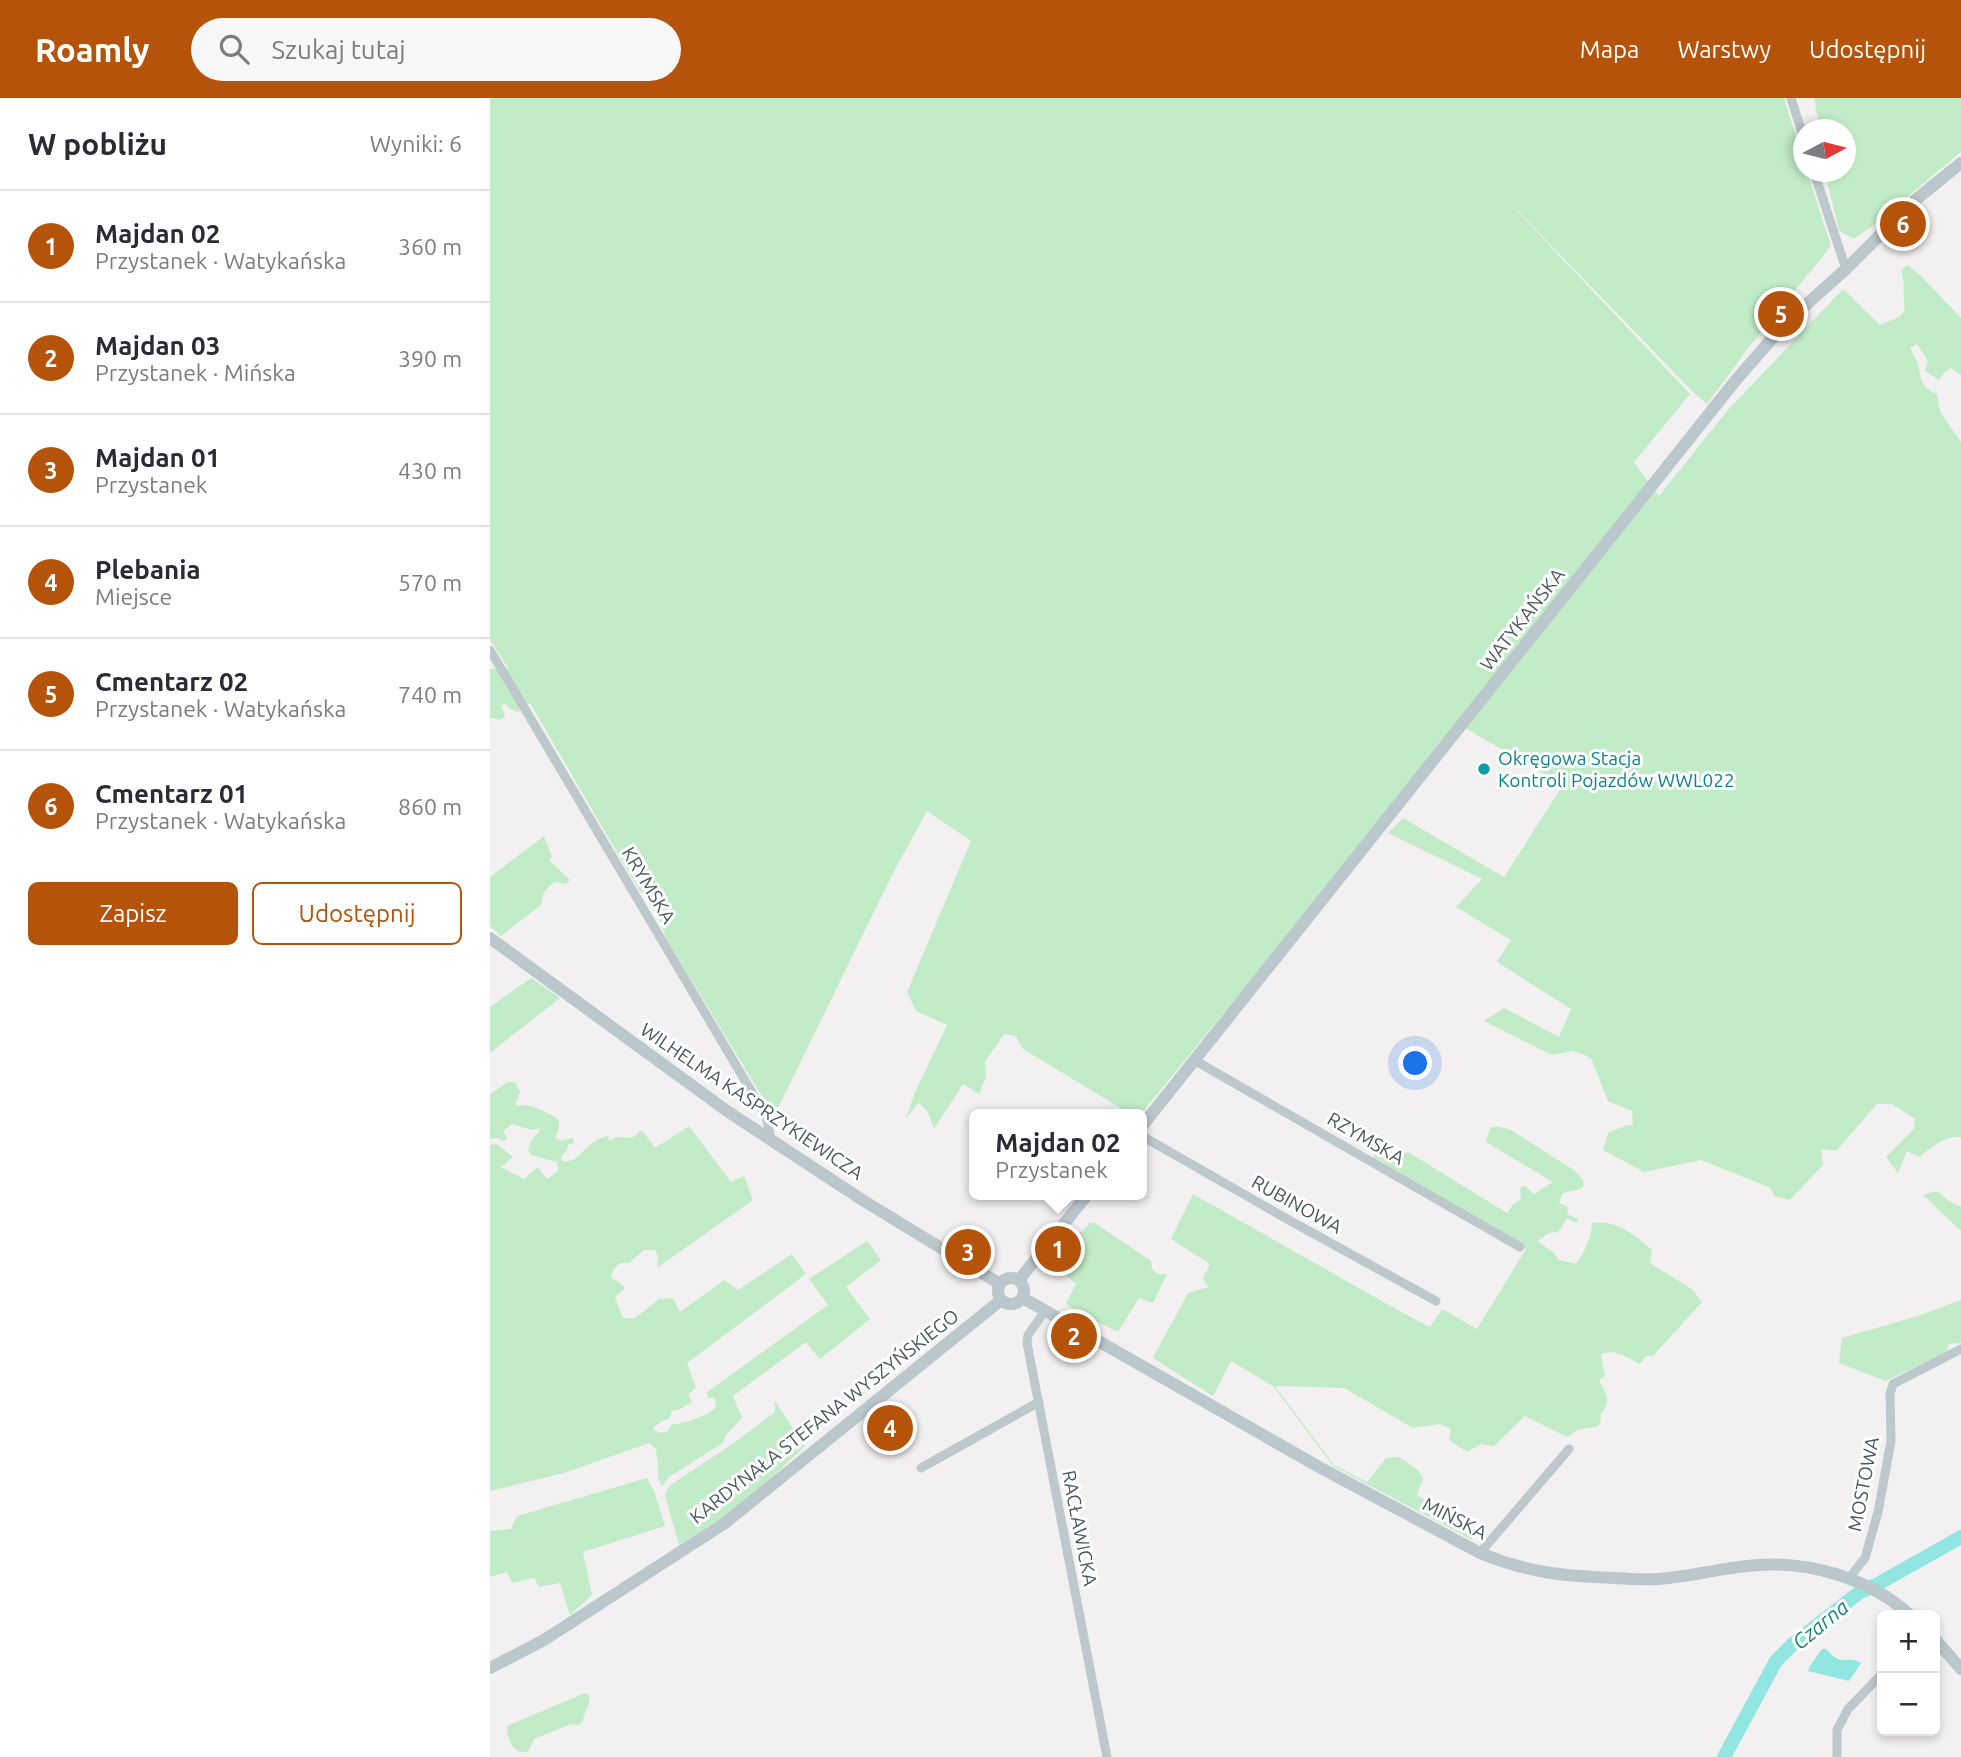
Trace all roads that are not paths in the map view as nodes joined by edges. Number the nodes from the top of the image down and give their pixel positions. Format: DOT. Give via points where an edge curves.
graph roads {
  1 [pos="1791,98"];
  2 [pos="1798,119"];
  3 [pos="1961,163"];
  4 [pos="1817,182"];
  5 [pos="1846,269"];
  6 [pos="490,650"];
  7 [pos="490,938"];
  8 [pos="1195,1060"];
  9 [pos="1147,1120"];
  10 [pos="1147,1139"];
  11 [pos="771,1140"];
  12 [pos="1083,1200"];
  13 [pos="1520,1247"];
  14 [pos="1019,1280"];
  15 [pos="1000,1284"];
  16 [pos="1023,1298"];
  17 [pos="1001,1300"];
  18 [pos="1436,1301"];
  19 [pos="1045,1311"];
  20 [pos="1961,1349"];
  21 [pos="1039,1402"];
  22 [pos="1569,1449"];
  23 [pos="921,1468"];
  24 [pos="1480,1553"];
  25 [pos="1854,1580"];
  26 [pos="1903,1610"];
  27 [pos="1940,1645"];
  28 [pos="490,1668"];
  29 [pos="1961,1669"];
  30 [pos="1877,1679"];
  31 [pos="1107,1757"];
  32 [pos="1837,1757"];
  1 -- 2 [label="street"];
  3 -- 5 [label="street, WATYKAŃSKA" via="1913,202"];
  4 -- 5 [label="street"];
  5 -- 8 [label="street, WATYKAŃSKA" via="1783,326 1736,380"];
  6 -- 11 [label="street, KRYMSKA" via="766,1116"];
  7 -- 11 [label="street, WILHELMA KASPRZYKIEWICZA" via="701,1094"];
  8 -- 9 [label="street, WATYKAŃSKA"];
  8 -- 13 [label="street, RZYMSKA"];
  10 -- 18 [label="street, RUBINOWA"];
  11 -- 15 [label="street, WILHELMA KASPRZYKIEWICZA"];
  12 -- 14 [label="street"];
  14 -- 15 [label="street" via="1006,1278"];
  14 -- 16 [label="street"];
  15 -- 17 [label="street"];
  16 -- 17 [label="street" via="1010,1305"];
  16 -- 19 [label="street, MIŃSKA"];
  17 -- 28 [label="street, KARDYNAŁA STEFANA WYSZYŃSKIEGO" via="725,1523 544,1640"];
  19 -- 21 [label="street, RACŁAWICKA" via="1027,1343"];
  19 -- 24 [label="street, MIŃSKA"];
  20 -- 25 [label="street, MOSTOWA" via="1893,1384 1891,1441 1878,1512"];
  21 -- 23 [label="street"];
  21 -- 31 [label="street, RACŁAWICKA"];
  22 -- 24 [label="street"];
  24 -- 25 [label="street, MIŃSKA" via="1543,1573 1583,1577 1655,1580 1766,1564"];
  25 -- 26 [label="street, MIŃSKA"];
  27 -- 29 [label="street"];
  30 -- 32 [label="street" via="1847,1709 1837,1730"];
}
